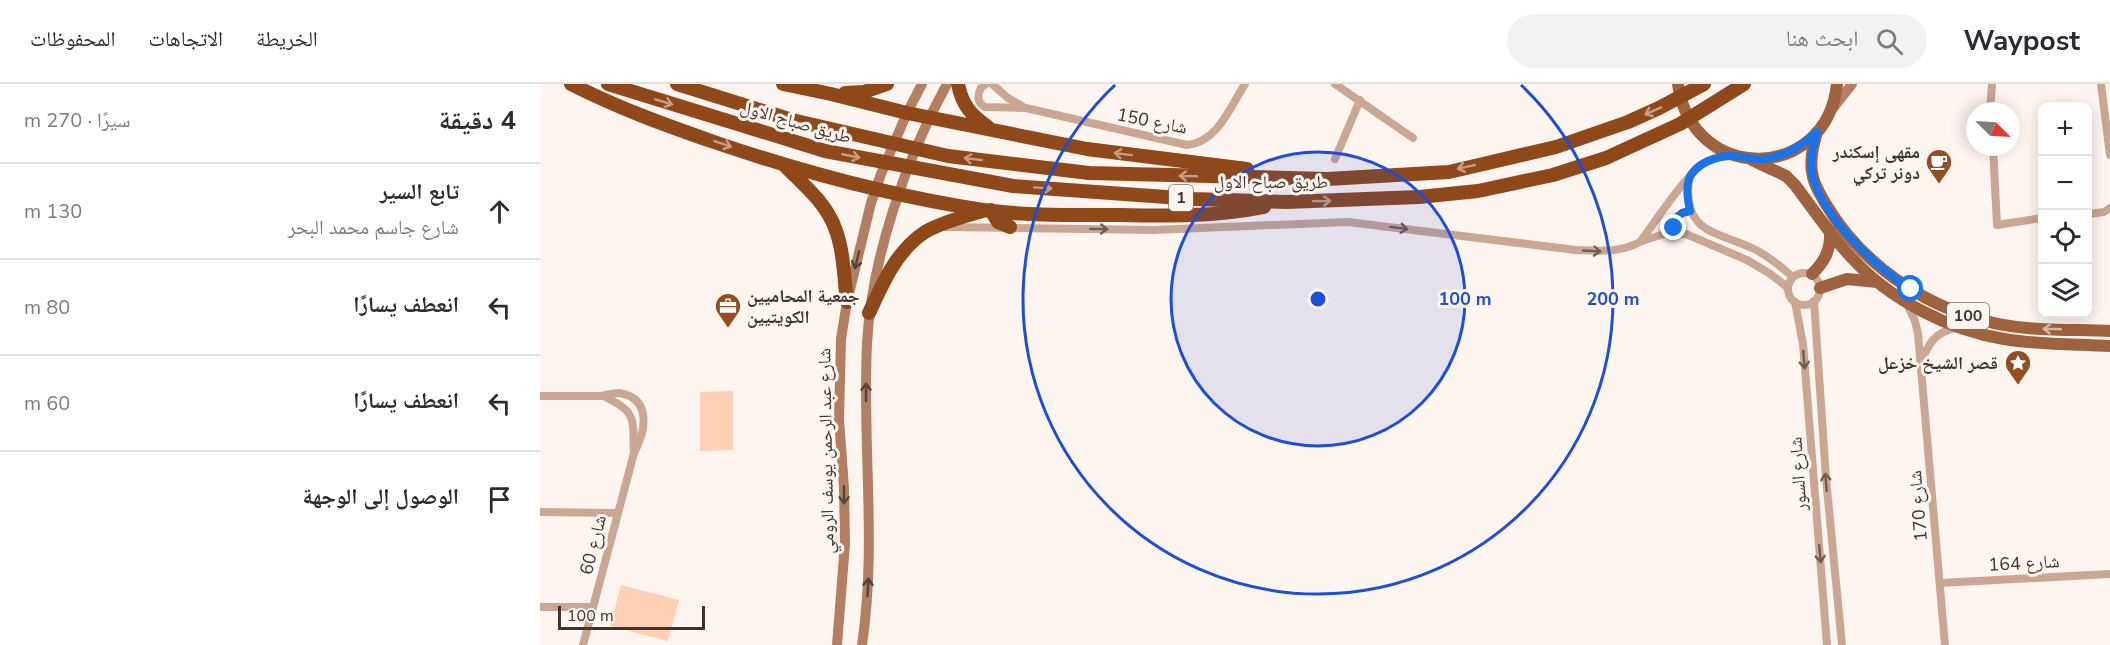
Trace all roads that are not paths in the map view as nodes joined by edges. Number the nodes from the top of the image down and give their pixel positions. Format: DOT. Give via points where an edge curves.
graph roads {
  1 [pos="571,84"];
  2 [pos="608,84"];
  3 [pos="677,84"];
  4 [pos="783,84"];
  5 [pos="887,84"];
  6 [pos="922,84"];
  7 [pos="947,84"];
  8 [pos="958,84"];
  9 [pos="986,84"];
  10 [pos="992,84"];
  11 [pos="1245,84"];
  12 [pos="1335,84"];
  13 [pos="1678,84"];
  14 [pos="1704,84"];
  15 [pos="1744,84"];
  16 [pos="1838,84"];
  17 [pos="1852,84"];
  18 [pos="1992,84"];
  19 [pos="2101,84"];
  20 [pos="831,94"];
  21 [pos="1360,100"];
  22 [pos="1991,102"];
  23 [pos="1026,108"];
  24 [pos="907,113"];
  25 [pos="1829,114"];
  26 [pos="930,118"];
  27 [pos="995,131"];
  28 [pos="1817,132"];
  29 [pos="1413,138"];
  30 [pos="2110,155"];
  31 [pos="1734,156"];
  32 [pos="1993,156"];
  33 [pos="1335,159"];
  34 [pos="1752,160"];
  35 [pos="784,165"];
  36 [pos="1689,178"];
  37 [pos="1327,179"];
  38 [pos="876,190"];
  39 [pos="898,194"];
  40 [pos="1286,202"];
  41 [pos="2110,208"];
  42 [pos="987,210"];
  43 [pos="1690,211"];
  44 [pos="2092,214"];
  45 [pos="2038,219"];
  46 [pos="936,227"];
  47 [pos="1010,227"];
  48 [pos="1830,231"];
  49 [pos="1676,233"];
  50 [pos="1640,242"];
  51 [pos="1812,274"];
  52 [pos="1793,277"];
  53 [pos="1878,283"];
  54 [pos="1788,287"];
  55 [pos="1820,288"];
  56 [pos="1906,301"];
  57 [pos="847,302"];
  58 [pos="1795,302"];
  59 [pos="1814,302"];
  60 [pos="869,313"];
  61 [pos="1961,327"];
  62 [pos="2110,331"];
  63 [pos="2110,346"];
  64 [pos="1921,365"];
  65 [pos="540,396"];
  66 [pos="604,396"];
  67 [pos="634,453"];
  68 [pos="540,512"];
  69 [pos="617,513"];
  70 [pos="2110,574"];
  71 [pos="1940,583"];
  72 [pos="540,607"];
  73 [pos="593,607"];
  74 [pos="583,645"];
  75 [pos="837,645"];
  76 [pos="862,645"];
  77 [pos="1827,645"];
  78 [pos="1842,645"];
  79 [pos="1945,645"];
  1 -- 35 [label="highway, one-way" via="643,117"];
  2 -- 40 [label="highway, طريق صباح الاول / 1, one-way" via="825,151 1013,186"];
  37 -- 3 [label="highway, طريق صباح الاول / 1, one-way" via="1089,173 948,156 792,120"];
  4 -- 20 [label="highway"];
  5 -- 20 [label="highway" via="864,92"];
  6 -- 24 [label="main road, شارع عبد الرحمن يوسف الرومي"];
  7 -- 26 [label="main road"];
  8 -- 27 [label="highway" via="966,108"];
  9 -- 23 [label="street, شارع 150" via="978,93 982,105"];
  10 -- 23 [label="street, شارع 150"];
  11 -- 23 [label="street, شارع 150" via="1213,134 1192,144"];
  12 -- 21 [label="street"];
  13 -- 31 [label="main road, 100" via="1690,121 1702,136"];
  14 -- 37 [label="highway, طريق صباح الاول / 1, one-way" via="1638,117 1556,147 1449,172"];
  40 -- 15 [label="highway, طريق صباح الاول / 1, one-way" via="1454,194 1553,175 1606,158 1680,124"];
  16 -- 25 [label="main road, 100"];
  17 -- 25 [label="main road"];
  18 -- 22 [label="street"];
  19 -- 30 [label="street"];
  20 -- 24 [label="highway"];
  21 -- 29 [label="street"];
  21 -- 33 [label="street"];
  24 -- 26 [label="highway"];
  24 -- 38 [label="main road, شارع عبد الرحمن يوسف الرومي"];
  25 -- 28 [label="main road, 100"];
  26 -- 27 [label="highway"];
  26 -- 39 [label="main road"];
  37 -- 27 [label="highway, one-way" via="1086,149"];
  28 -- 34 [label="main road, 100" via="1785,154"];
  62 -- 28 [label="main road, 100, one-way" via="1999,324 1940,305 1896,280 1850,238 1819,192 1811,168"];
  31 -- 34 [label="main road, 100"];
  31 -- 36 [label="street" via="1704,163"];
  32 -- 45 [label="street" via="1997,225"];
  34 -- 48 [label="main road, 100" via="1796,185"];
  35 -- 38 [label="highway"];
  35 -- 57 [label="highway" via="815,196 835,228"];
  36 -- 43 [label="street"];
  36 -- 50 [label="street"];
  38 -- 39 [label="highway"];
  38 -- 57 [label="main road, شارع عبد الرحمن يوسف الرومي, one-way"];
  39 -- 42 [label="highway"];
  39 -- 60 [label="main road"];
  40 -- 42 [label="highway" via="1199,216"];
  41 -- 44 [label="street"];
  42 -- 46 [label="highway"];
  42 -- 47 [label="highway" via="998,222"];
  43 -- 49 [label="street" via="1677,217"];
  43 -- 52 [label="street" via="1705,229 1761,253"];
  46 -- 47 [label="street"];
  46 -- 60 [label="highway" via="907,247 894,263"];
  47 -- 50 [label="street, one-way" via="1153,230 1348,222 1576,250 1609,252"];
  48 -- 51 [label="main road" via="1825,259"];
  48 -- 53 [label="main road, 100"];
  49 -- 50 [label="street"];
  49 -- 54 [label="street" via="1747,260"];
  51 -- 52 [label="street"];
  51 -- 55 [label="street"];
  52 -- 54 [label="street"];
  53 -- 55 [label="main road" via="1847,279"];
  53 -- 56 [label="main road, 100"];
  54 -- 58 [label="street"];
  55 -- 59 [label="street"];
  56 -- 61 [label="main road, 100"];
  56 -- 64 [label="street, شارع 170" via="1917,327"];
  57 -- 75 [label="main road, شارع عبد الرحمن يوسف الرومي, one-way" via="841,339 839,419 845,544"];
  58 -- 59 [label="street"];
  58 -- 77 [label="street, شارع السور, one-way" via="1803,344"];
  78 -- 59 [label="street, شارع السور, one-way"];
  76 -- 60 [label="main road, one-way" via="870,546 866,386"];
  61 -- 63 [label="main road, 100" via="2004,339"];
  61 -- 64 [label="street" via="1936,336"];
  64 -- 71 [label="street, شارع 170"];
  65 -- 66 [label="street"];
  66 -- 67 [label="street" via="631,416"];
  66 -- 67 [label="street" via="625,395 640,406 644,428"];
  67 -- 69 [label="street, شارع 60"];
  68 -- 69 [label="street"];
  69 -- 73 [label="street, شارع 60"];
  70 -- 71 [label="street, شارع 164"];
  71 -- 79 [label="street, شارع 170"];
  72 -- 73 [label="street"];
  73 -- 74 [label="street, شارع 60"];
}
